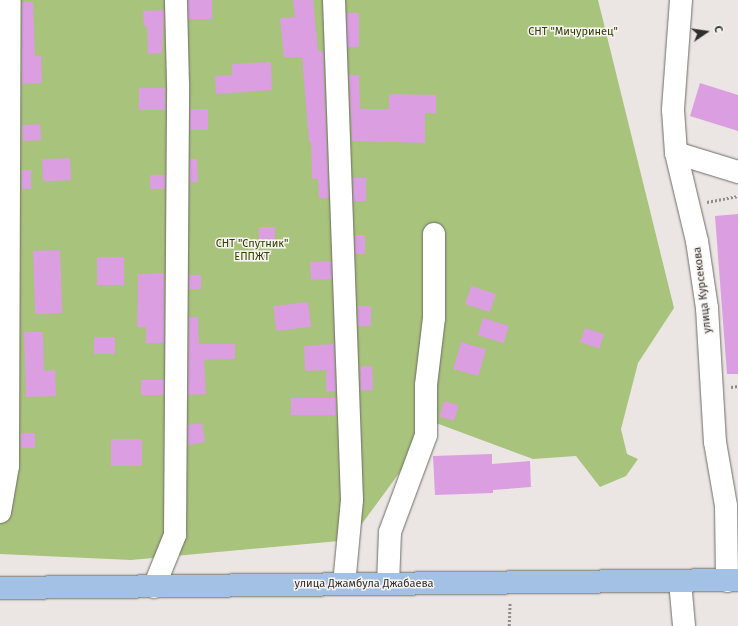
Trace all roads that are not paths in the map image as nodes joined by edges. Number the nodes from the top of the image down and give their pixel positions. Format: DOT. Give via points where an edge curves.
graph roads {
  1 [pos="10,0"];
  2 [pos="176,0"];
  3 [pos="334,0"];
  4 [pos="681,0"];
  5 [pos="676,153"];
  6 [pos="738,172"];
  7 [pos="434,234"];
  8 [pos="0,512"];
  9 [pos="733,580"];
  10 [pos="680,582"];
  11 [pos="344,584"];
  12 [pos="388,584"];
  13 [pos="154,587"];
  14 [pos="0,588"];
  15 [pos="684,626"];
  1 -- 8 [label="street" via="8,466"];
  2 -- 13 [label="street" via="178,84 175,535"];
  3 -- 11 [label="street" via="352,500"];
  4 -- 5 [label="street, улица Курсекова" via="673,110"];
  5 -- 6 [label="street"];
  5 -- 9 [label="street, улица Курсекова" via="689,205 707,308 715,442 726,506"];
  7 -- 12 [label="street" via="434,318 426,385 426,434 390,532"];
  9 -- 10 [label="main road, улица Джамбула Джабаева"];
  10 -- 12 [label="main road, улица Джамбула Джабаева"];
  10 -- 15 [label="street"];
  11 -- 12 [label="main road, улица Джамбула Джабаева"];
  11 -- 13 [label="main road, улица Джамбула Джабаева"];
  13 -- 14 [label="main road, улица Джамбула Джабаева"];
}
